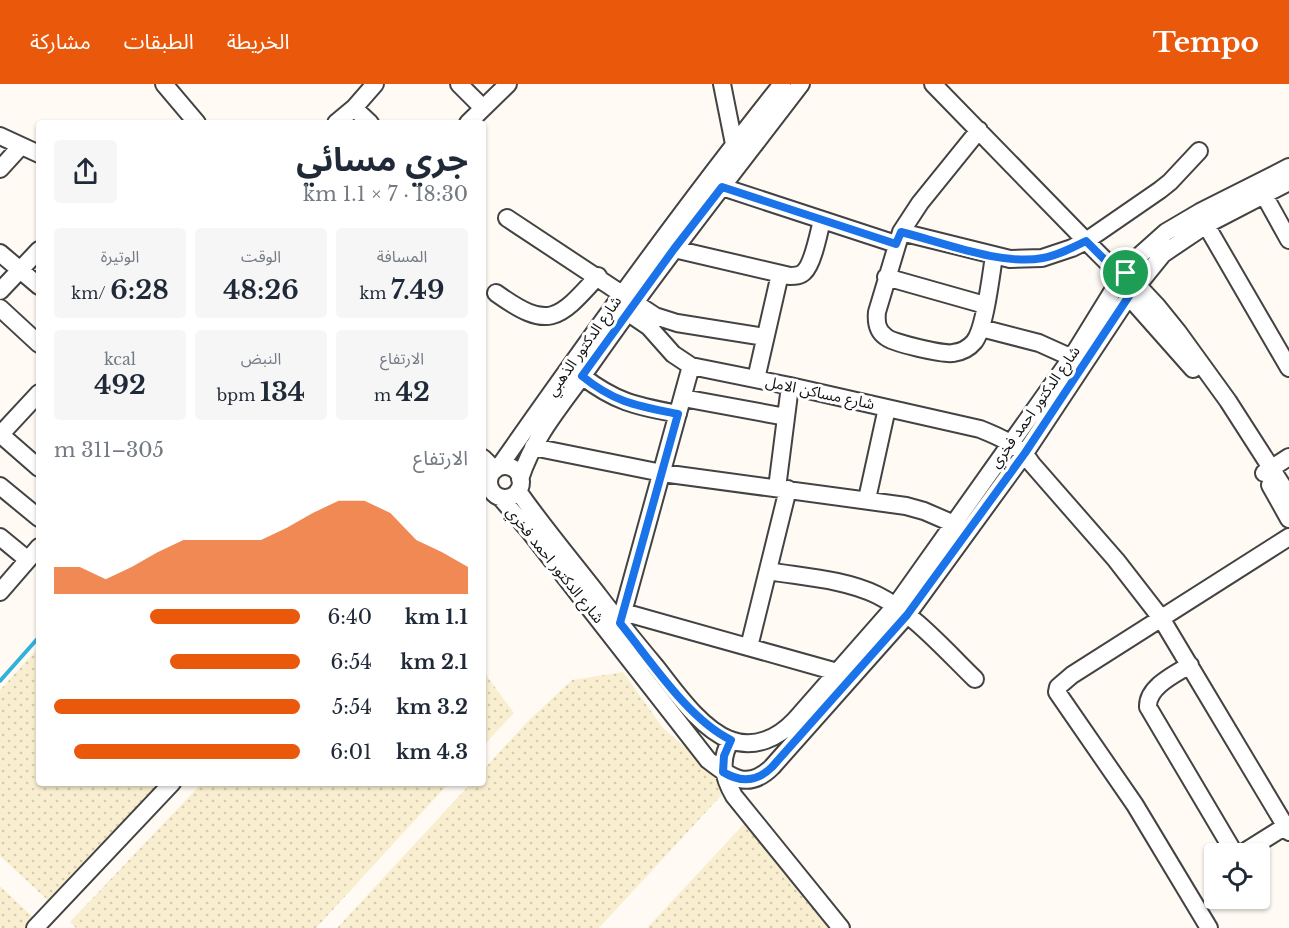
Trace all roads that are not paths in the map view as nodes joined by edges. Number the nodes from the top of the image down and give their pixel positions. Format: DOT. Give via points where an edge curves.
graph roads {
  1 [pos="164,84"];
  2 [pos="375,84"];
  3 [pos="459,84"];
  4 [pos="508,84"];
  5 [pos="722,84"];
  6 [pos="782,84"];
  7 [pos="801,84"];
  8 [pos="933,84"];
  9 [pos="354,108"];
  10 [pos="483,108"];
  11 [pos="194,120"];
  12 [pos="340,120"];
  13 [pos="367,120"];
  14 [pos="471,120"];
  15 [pos="979,130"];
  16 [pos="0,136"];
  17 [pos="734,144"];
  18 [pos="21,146"];
  19 [pos="1199,151"];
  20 [pos="36,153"];
  21 [pos="1289,167"];
  22 [pos="0,169"];
  23 [pos="1289,182"];
  24 [pos="722,187"];
  25 [pos="1260,188"];
  26 [pos="507,218"];
  27 [pos="822,220"];
  28 [pos="1206,225"];
  29 [pos="898,238"];
  30 [pos="1289,240"];
  31 [pos="1086,241"];
  32 [pos="674,249"];
  33 [pos="0,253"];
  34 [pos="36,253"];
  35 [pos="994,256"];
  36 [pos="20,269"];
  37 [pos="780,274"];
  38 [pos="598,276"];
  39 [pos="886,277"];
  40 [pos="36,283"];
  41 [pos="1127,285"];
  42 [pos="0,291"];
  43 [pos="496,293"];
  44 [pos="628,302"];
  45 [pos="985,305"];
  46 [pos="0,308"];
  47 [pos="981,328"];
  48 [pos="765,338"];
  49 [pos="36,341"];
  50 [pos="1078,360"];
  51 [pos="692,366"];
  52 [pos="1289,369"];
  53 [pos="582,376"];
  54 [pos="756,379"];
  55 [pos="790,386"];
  56 [pos="36,399"];
  57 [pos="680,406"];
  58 [pos="887,408"];
  59 [pos="786,417"];
  60 [pos="0,434"];
  61 [pos="1010,443"];
  62 [pos="533,447"];
  63 [pos="1025,453"];
  64 [pos="1289,457"];
  65 [pos="36,465"];
  66 [pos="1267,471"];
  67 [pos="662,473"];
  68 [pos="491,482"];
  69 [pos="519,485"];
  70 [pos="0,486"];
  71 [pos="782,488"];
  72 [pos="1289,496"];
  73 [pos="867,499"];
  74 [pos="36,516"];
  75 [pos="1289,519"];
  76 [pos="961,527"];
  77 [pos="0,537"];
  78 [pos="1289,537"];
  79 [pos="34,554"];
  80 [pos="768,571"];
  81 [pos="1,590"];
  82 [pos="901,610"];
  83 [pos="622,618"];
  84 [pos="1161,618"];
  85 [pos="749,647"];
  86 [pos="1190,665"];
  87 [pos="837,672"];
  88 [pos="975,679"];
  89 [pos="731,740"];
  90 [pos="761,742"];
  91 [pos="772,767"];
  92 [pos="723,772"];
  93 [pos="169,786"];
  94 [pos="1288,827"];
  95 [pos="1228,843"];
  96 [pos="1260,843"];
  97 [pos="35,928"];
  98 [pos="841,928"];
  99 [pos="1209,928"];
  1 -- 11 [label="street"];
  2 -- 9 [label="street"];
  3 -- 10 [label="street"];
  4 -- 10 [label="street"];
  5 -- 17 [label="street"];
  6 -- 17 [label="street, شارع الدكتور الذهبي"];
  7 -- 24 [label="street, شارع الدكتور الذهبي"];
  8 -- 15 [label="street"];
  9 -- 12 [label="street"];
  9 -- 13 [label="street"];
  10 -- 14 [label="street"];
  15 -- 29 [label="street" via="920,203"];
  15 -- 31 [label="street"];
  16 -- 18 [label="street"];
  17 -- 44 [label="street, شارع الدكتور الذهبي"];
  18 -- 20 [label="street"];
  18 -- 22 [label="street"];
  19 -- 31 [label="street" via="1170,182"];
  21 -- 25 [label="street"];
  23 -- 25 [label="street"];
  24 -- 27 [label="street"];
  24 -- 32 [label="street, شارع الدكتور الذهبي"];
  25 -- 28 [label="street"];
  25 -- 30 [label="street"];
  25 -- 41 [label="street" via="1200,212 1166,232 1138,257"];
  26 -- 38 [label="street"];
  27 -- 29 [label="street"];
  27 -- 37 [label="street" via="805,272 798,276"];
  28 -- 41 [label="street"];
  28 -- 52 [label="street"];
  29 -- 35 [label="street"];
  29 -- 39 [label="street"];
  31 -- 35 [label="street" via="1042,258"];
  31 -- 41 [label="street"];
  32 -- 37 [label="street"];
  32 -- 44 [label="street, شارع الدكتور الذهبي"];
  33 -- 36 [label="street"];
  34 -- 36 [label="street"];
  35 -- 45 [label="street"];
  36 -- 40 [label="street"];
  36 -- 42 [label="street"];
  37 -- 48 [label="street"];
  38 -- 43 [label="street" via="571,306 557,315 532,314"];
  38 -- 44 [label="street"];
  39 -- 45 [label="street"];
  39 -- 47 [label="street" via="876,319 881,333 893,342 951,354 968,347"];
  41 -- 50 [label="street, شارع الدكتور احمد فخري"];
  41 -- 66 [label="street" via="1226,403"];
  44 -- 48 [label="street" via="666,320"];
  44 -- 51 [label="street, شارع مساكن الامل" via="673,354"];
  44 -- 53 [label="street, شارع الدكتور الذهبي"];
  44 -- 68 [label="street, شارع الدكتور الذهبي"];
  45 -- 47 [label="street"];
  46 -- 49 [label="street"];
  47 -- 50 [label="street" via="1022,338"];
  48 -- 54 [label="street"];
  50 -- 61 [label="street, شارع الدكتور احمد فخري"];
  50 -- 63 [label="street, شارع الدكتور احمد فخري"];
  51 -- 54 [label="street, شارع مساكن الامل"];
  51 -- 57 [label="street"];
  53 -- 57 [label="street" via="622,402"];
  53 -- 62 [label="street, شارع الدكتور الذهبي"];
  54 -- 55 [label="street, شارع مساكن الامل"];
  55 -- 58 [label="street, شارع مساكن الامل"];
  55 -- 59 [label="street"];
  56 -- 60 [label="street"];
  57 -- 59 [label="street"];
  57 -- 67 [label="street"];
  58 -- 61 [label="street, شارع مساكن الامل" via="980,429"];
  58 -- 73 [label="street"];
  59 -- 71 [label="street"];
  60 -- 65 [label="street"];
  61 -- 63 [label="street, شارع مساكن الامل"];
  61 -- 76 [label="street, شارع الدكتور احمد فخري"];
  62 -- 67 [label="street"];
  62 -- 69 [label="street, شارع الدكتور الذهبي"];
  63 -- 76 [label="street, شارع الدكتور احمد فخري"];
  63 -- 84 [label="street, شارع مساكن الامل"];
  64 -- 66 [label="street"];
  66 -- 72 [label="street"];
  66 -- 75 [label="street"];
  67 -- 71 [label="street"];
  67 -- 83 [label="street"];
  68 -- 69 [label="street" via="507,498"];
  68 -- 69 [label="street" via="504,466 515,470"];
  68 -- 92 [label="street, شارع الدكتور احمد فخري" via="708,760"];
  69 -- 83 [label="street, شارع الدكتور احمد فخري"];
  70 -- 74 [label="street"];
  71 -- 73 [label="street"];
  71 -- 80 [label="street"];
  73 -- 76 [label="street" via="915,508"];
  76 -- 82 [label="street, شارع الدكتور احمد فخري"];
  77 -- 79 [label="street"];
  78 -- 84 [label="street"];
  79 -- 81 [label="street"];
  80 -- 82 [label="street" via="853,586"];
  80 -- 85 [label="street"];
  82 -- 87 [label="street, شارع الدكتور احمد فخري"];
  82 -- 88 [label="street"];
  82 -- 91 [label="street, شارع الدكتور احمد فخري"];
  83 -- 85 [label="street"];
  83 -- 89 [label="street, شارع الدكتور احمد فخري" via="692,711"];
  84 -- 86 [label="street, شارع مساكن الامل"];
  84 -- 99 [label="street" via="1072,675 1057,692 1135,805"];
  85 -- 87 [label="street"];
  86 -- 94 [label="street, شارع مساكن الامل"];
  86 -- 95 [label="street" via="1155,689 1148,707"];
  87 -- 90 [label="street, شارع الدكتور احمد فخري" via="786,730"];
  89 -- 90 [label="street, شارع الدكتور احمد فخري"];
  89 -- 92 [label="street"];
  90 -- 91 [label="street"];
  91 -- 92 [label="street, شارع الدكتور احمد فخري" via="749,780"];
  92 -- 98 [label="street" via="734,796"];
  93 -- 97 [label="street"];
  94 -- 96 [label="street"];
}
